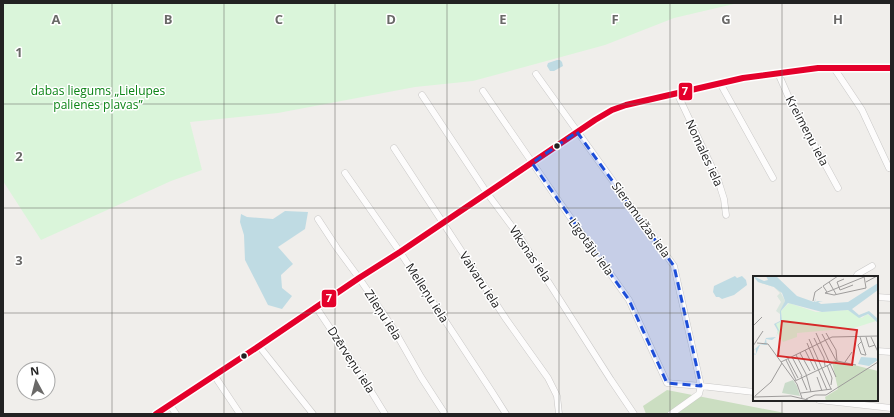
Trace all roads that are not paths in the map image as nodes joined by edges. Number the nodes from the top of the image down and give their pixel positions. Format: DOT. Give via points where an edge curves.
graph roads {
  1 [pos="834,68"];
  2 [pos="891,68"];
  3 [pos="778,73"];
  4 [pos="536,74"];
  5 [pos="720,83"];
  6 [pos="483,91"];
  7 [pos="677,93"];
  8 [pos="422,95"];
  9 [pos="578,132"];
  10 [pos="394,148"];
  11 [pos="532,163"];
  12 [pos="889,168"];
  13 [pos="346,173"];
  14 [pos="773,178"];
  15 [pos="838,188"];
  16 [pos="487,193"];
  17 [pos="726,215"];
  18 [pos="318,219"];
  19 [pos="443,223"];
  20 [pos="400,252"];
  21 [pos="872,266"];
  22 [pos="857,276"];
  23 [pos="359,278"];
  24 [pos="878,297"];
  25 [pos="891,298"];
  26 [pos="316,307"];
  27 [pos="259,346"];
  28 [pos="878,350"];
  29 [pos="891,352"];
  30 [pos="214,375"];
  31 [pos="701,386"];
  32 [pos="753,392"];
  33 [pos="828,401"];
  34 [pos="170,405"];
  35 [pos="891,408"];
  36 [pos="156,414"];
  37 [pos="176,414"];
  38 [pos="240,414"];
  39 [pos="313,414"];
  40 [pos="385,414"];
  41 [pos="446,414"];
  42 [pos="506,414"];
  43 [pos="559,414"];
  44 [pos="634,414"];
  45 [pos="671,414"];
  1 -- 2 [label="street"];
  1 -- 3 [label="street"];
  1 -- 12 [label="street" via="862,110"];
  3 -- 5 [label="street"];
  3 -- 15 [label="street, Kreimeņu iela"];
  4 -- 9 [label="street, Sieramuižas iela"];
  5 -- 7 [label="street"];
  5 -- 14 [label="street"];
  6 -- 11 [label="street, Līgotāju iela"];
  7 -- 9 [label="street" via="612,110"];
  7 -- 17 [label="street, Nomales iela" via="718,180"];
  8 -- 16 [label="street, Vīksnas iela"];
  9 -- 11 [label="street"];
  9 -- 31 [label="street, Sieramuižas iela" via="674,266"];
  10 -- 19 [label="street, Vaivaru iela"];
  11 -- 16 [label="street"];
  11 -- 31 [label="street, Līgotāju iela" via="629,300 667,383"];
  13 -- 20 [label="street, Melleņu iela"];
  16 -- 19 [label="street"];
  16 -- 44 [label="street, Vīksnas iela" via="519,236"];
  18 -- 23 [label="street, Zileņu iela"];
  19 -- 20 [label="street"];
  19 -- 43 [label="street, Vaivaru iela" via="548,378 557,396"];
  20 -- 23 [label="street"];
  20 -- 42 [label="street, Melleņu iela"];
  21 -- 22 [label="street"];
  23 -- 26 [label="street"];
  23 -- 41 [label="street, Zileņu iela"];
  24 -- 25 [label="street"];
  26 -- 27 [label="street"];
  26 -- 40 [label="street, Dzērveņu iela"];
  27 -- 30 [label="street"];
  27 -- 39 [label="street"];
  28 -- 29 [label="street"];
  30 -- 34 [label="street"];
  30 -- 38 [label="street"];
  31 -- 32 [label="street"];
  31 -- 45 [label="street" via="699,394"];
  33 -- 35 [label="street"];
  34 -- 36 [label="street"];
  34 -- 37 [label="street"];
}
